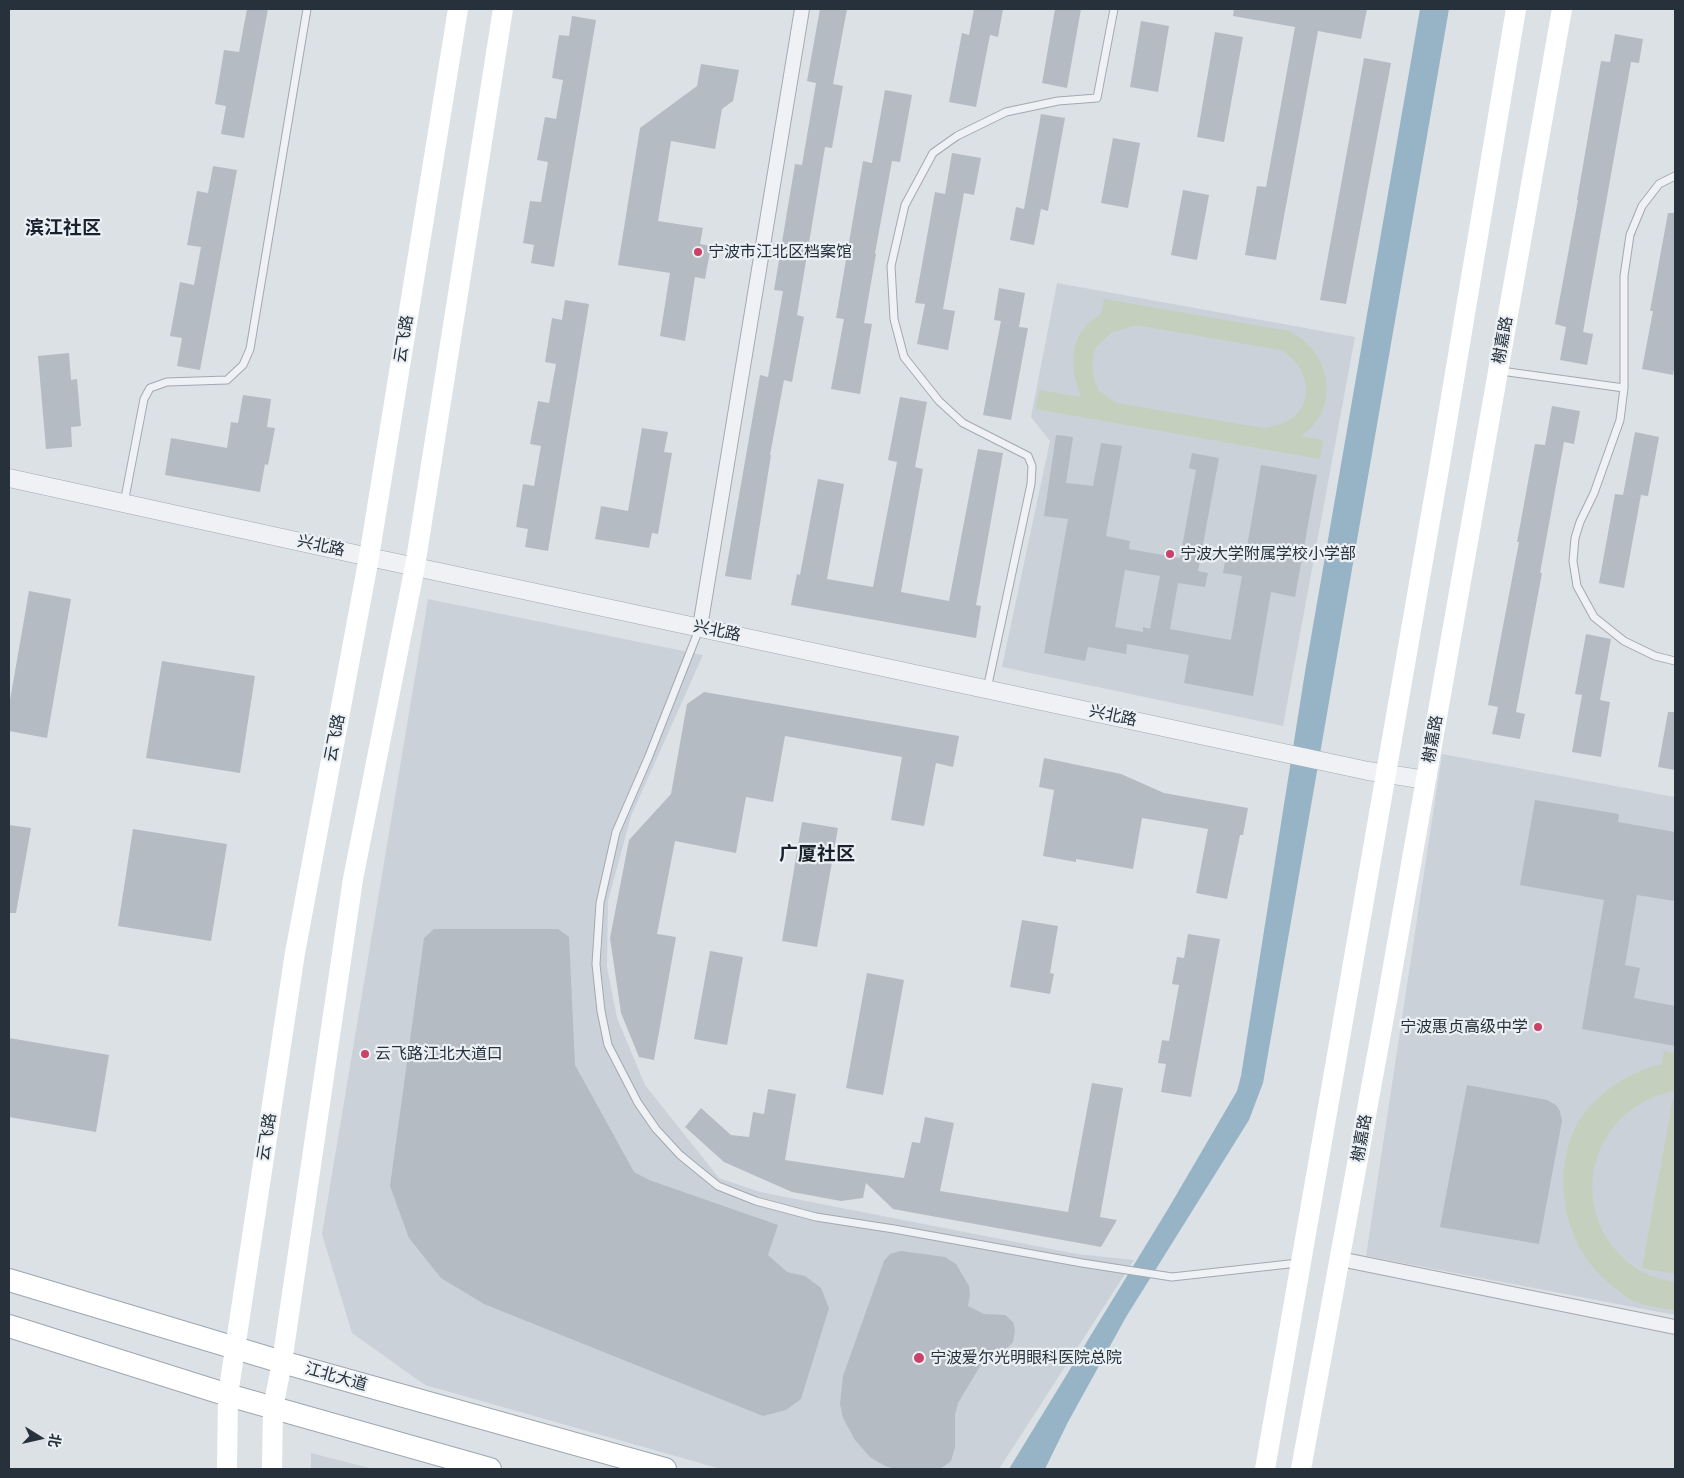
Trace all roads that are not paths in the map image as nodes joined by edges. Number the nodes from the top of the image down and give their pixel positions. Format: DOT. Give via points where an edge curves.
graph roads {
  1 [pos="307,9"];
  2 [pos="458,9"];
  3 [pos="503,9"];
  4 [pos="802,9"];
  5 [pos="1114,9"];
  6 [pos="1516,9"];
  7 [pos="1562,9"];
  8 [pos="1675,176"];
  9 [pos="1498,371"];
  10 [pos="1624,388"];
  11 [pos="9,478"];
  12 [pos="124,503"];
  13 [pos="369,557"];
  14 [pos="415,566"];
  15 [pos="700,627"];
  16 [pos="1675,661"];
  17 [pos="987,689"];
  18 [pos="1377,773"];
  19 [pos="1426,780"];
  20 [pos="1340,1259"];
  21 [pos="1301,1263"];
  22 [pos="9,1280"];
  23 [pos="9,1326"];
  24 [pos="1675,1327"];
  25 [pos="235,1348"];
  26 [pos="282,1362"];
  27 [pos="228,1395"];
  28 [pos="273,1408"];
  29 [pos="227,1469"];
  30 [pos="272,1469"];
  31 [pos="490,1469"];
  32 [pos="666,1469"];
  33 [pos="1265,1469"];
  34 [pos="1301,1469"];
  1 -- 12 [label="lane" via="250,349 243,365 227,380 167,382 150,388 144,399"];
  2 -- 13 [label="main road, 云飞路"];
  3 -- 14 [label="main road"];
  4 -- 15 [label="street"];
  5 -- 17 [label="lane" via="1097,98 1058,101 1006,112 957,136 933,153 905,205 891,266 894,319 904,358 939,401 963,423 1028,456 1032,466"];
  6 -- 18 [label="main road"];
  7 -- 9 [label="main road, 榭嘉路"];
  8 -- 10 [label="lane" via="1659,184 1642,206 1630,235 1624,276"];
  9 -- 10 [label="lane"];
  9 -- 19 [label="main road, 榭嘉路"];
  10 -- 16 [label="lane" via="1620,420 1575,538 1573,561 1577,586 1594,617 1624,641 1655,656"];
  11 -- 12 [label="street, 兴北路"];
  12 -- 13 [label="street, 兴北路"];
  13 -- 14 [label="street, 兴北路"];
  13 -- 25 [label="main road, 云飞路" via="295,953"];
  14 -- 15 [label="street, 兴北路"];
  14 -- 26 [label="main road" via="353,879"];
  15 -- 17 [label="street, 兴北路"];
  15 -- 21 [label="lane" via="616,832 600,903 596,964 608,1045 638,1103 680,1155 718,1186 756,1201 816,1217 1172,1277"];
  17 -- 18 [label="street, 兴北路"];
  18 -- 19 [label="street, 兴北路"];
  18 -- 21 [label="main road"];
  19 -- 20 [label="main road, 榭嘉路"];
  20 -- 24 [label="street"];
  20 -- 34 [label="main road, 榭嘉路"];
  21 -- 33 [label="main road"];
  22 -- 25 [label="main road, 江北大道"];
  23 -- 27 [label="main road"];
  25 -- 26 [label="main road, 江北大道"];
  25 -- 27 [label="main road, 云飞路"];
  26 -- 28 [label="main road"];
  26 -- 32 [label="main road, 江北大道"];
  27 -- 28 [label="main road"];
  27 -- 29 [label="main road, 云飞路"];
  28 -- 30 [label="main road"];
  28 -- 31 [label="main road"];
}
